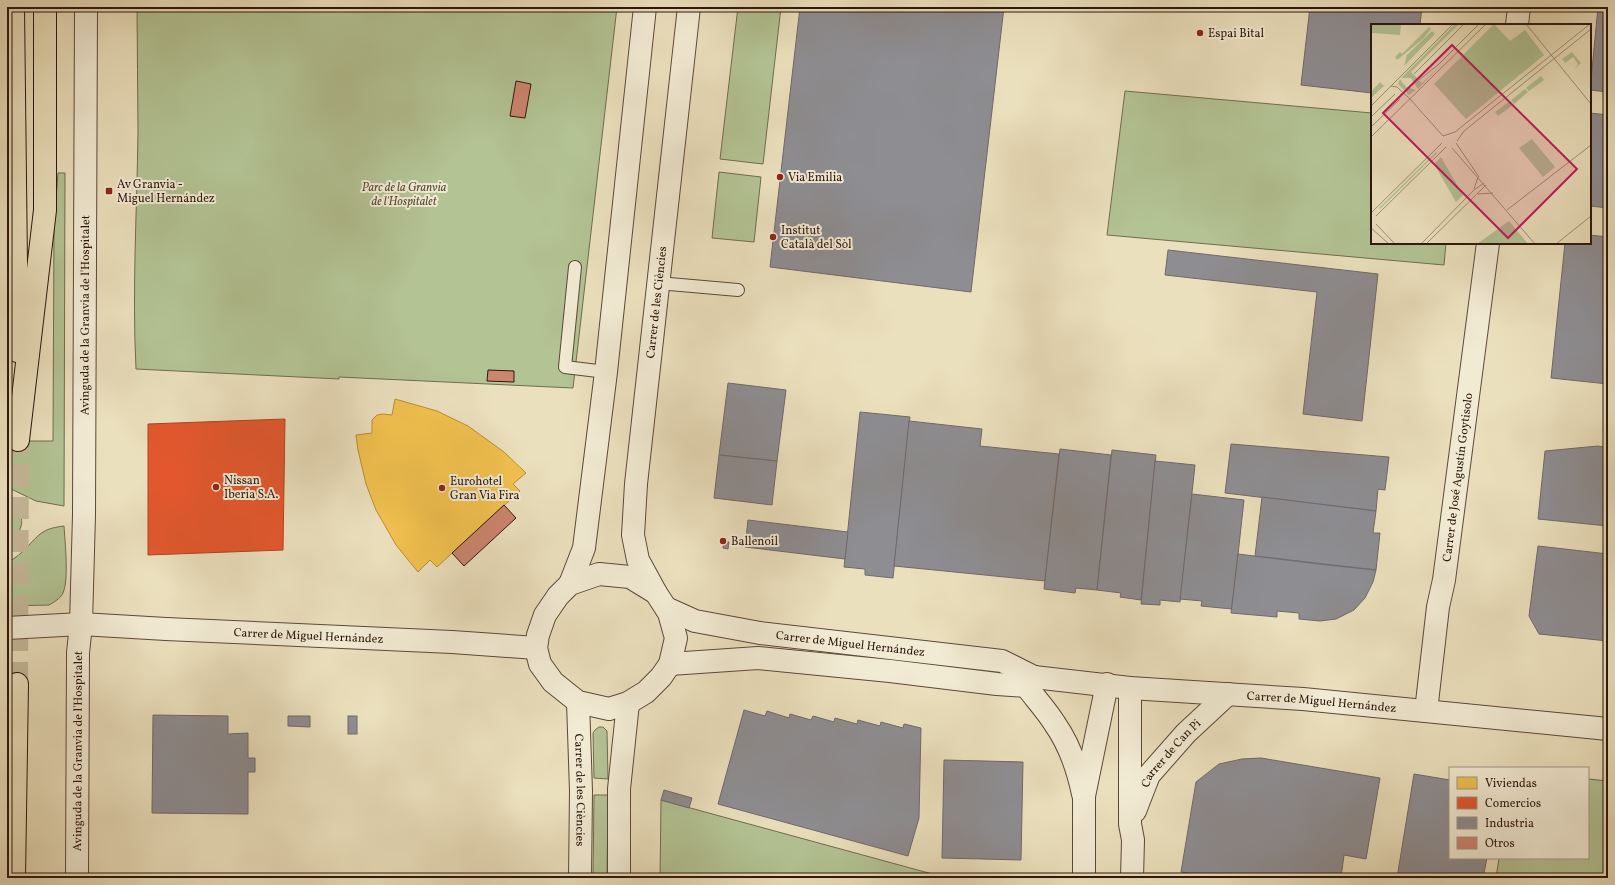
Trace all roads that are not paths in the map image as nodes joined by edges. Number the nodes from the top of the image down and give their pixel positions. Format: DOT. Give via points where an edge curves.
graph roads {
  1 [pos="13,7"];
  2 [pos="45,7"];
  3 [pos="86,7"];
  4 [pos="645,7"];
  5 [pos="688,7"];
  6 [pos="1520,7"];
  7 [pos="1517,24"];
  8 [pos="1488,244"];
  9 [pos="575,267"];
  10 [pos="658,283"];
  11 [pos="738,290"];
  12 [pos="606,372"];
  13 [pos="570,584"];
  14 [pos="661,601"];
  15 [pos="81,624"];
  16 [pos="7,628"];
  17 [pos="536,648"];
  18 [pos="670,664"];
  19 [pos="1030,682"];
  20 [pos="17,684"];
  21 [pos="1107,684"];
  22 [pos="1130,688"];
  23 [pos="1228,694"];
  24 [pos="578,702"];
  25 [pos="628,703"];
  26 [pos="1426,712"];
  27 [pos="1608,729"];
  28 [pos="1084,796"];
  29 [pos="1130,824"];
  30 [pos="14,878"];
  31 [pos="77,878"];
  32 [pos="580,878"];
  33 [pos="619,878"];
  34 [pos="1084,878"];
  35 [pos="1132,878"];
  1 -- 2 [label="highway" via="18,440 45,210"];
  3 -- 15 [label="street, Avinguda de la Granvia de l'Hospitalet" via="84,515"];
  4 -- 12 [label="street"];
  5 -- 10 [label="street, Carrer de les Ciències"];
  6 -- 7 [label="street"];
  8 -- 26 [label="street, Carrer de José Agustín Goytisolo"];
  9 -- 12 [label="lane" via="565,367"];
  10 -- 11 [label="lane"];
  10 -- 14 [label="street, Carrer de les Ciències" via="636,484 633,535 638,560"];
  12 -- 13 [label="street" via="584,548"];
  13 -- 14 [label="street" via="599,574 630,577"];
  13 -- 17 [label="street" via="545,615"];
  14 -- 18 [label="street" via="669,613 676,638"];
  14 -- 19 [label="street, Carrer de Miguel Hernández" via="695,621 760,633 1002,661"];
  15 -- 16 [label="street"];
  15 -- 17 [label="street, Carrer de Miguel Hernández"];
  15 -- 31 [label="street, Avinguda de la Granvia de l'Hospitalet" via="78,653"];
  17 -- 24 [label="street" via="540,664 553,682"];
  18 -- 19 [label="street, Carrer de Miguel Hernández" via="758,658 996,684"];
  18 -- 25 [label="street" via="646,692"];
  19 -- 21 [label="street, Carrer de Miguel Hernández"];
  19 -- 28 [label="street" via="1068,748"];
  20 -- 30 [label="highway"];
  21 -- 22 [label="street, Carrer de Miguel Hernández"];
  21 -- 28 [label="street"];
  22 -- 23 [label="street, Carrer de Miguel Hernández"];
  22 -- 29 [label="street, Carrer de Can Pi"];
  23 -- 26 [label="street, Carrer de Miguel Hernández"];
  23 -- 29 [label="street, Carrer de Can Pi" via="1186,733 1149,775"];
  24 -- 25 [label="street" via="609,709"];
  24 -- 32 [label="street, Carrer de les Ciències" via="582,791"];
  25 -- 33 [label="street" via="619,789"];
  26 -- 27 [label="street, Carrer de Miguel Hernández"];
  28 -- 34 [label="street"];
  29 -- 35 [label="street, Carrer de Can Pi" via="1133,840"];
}
